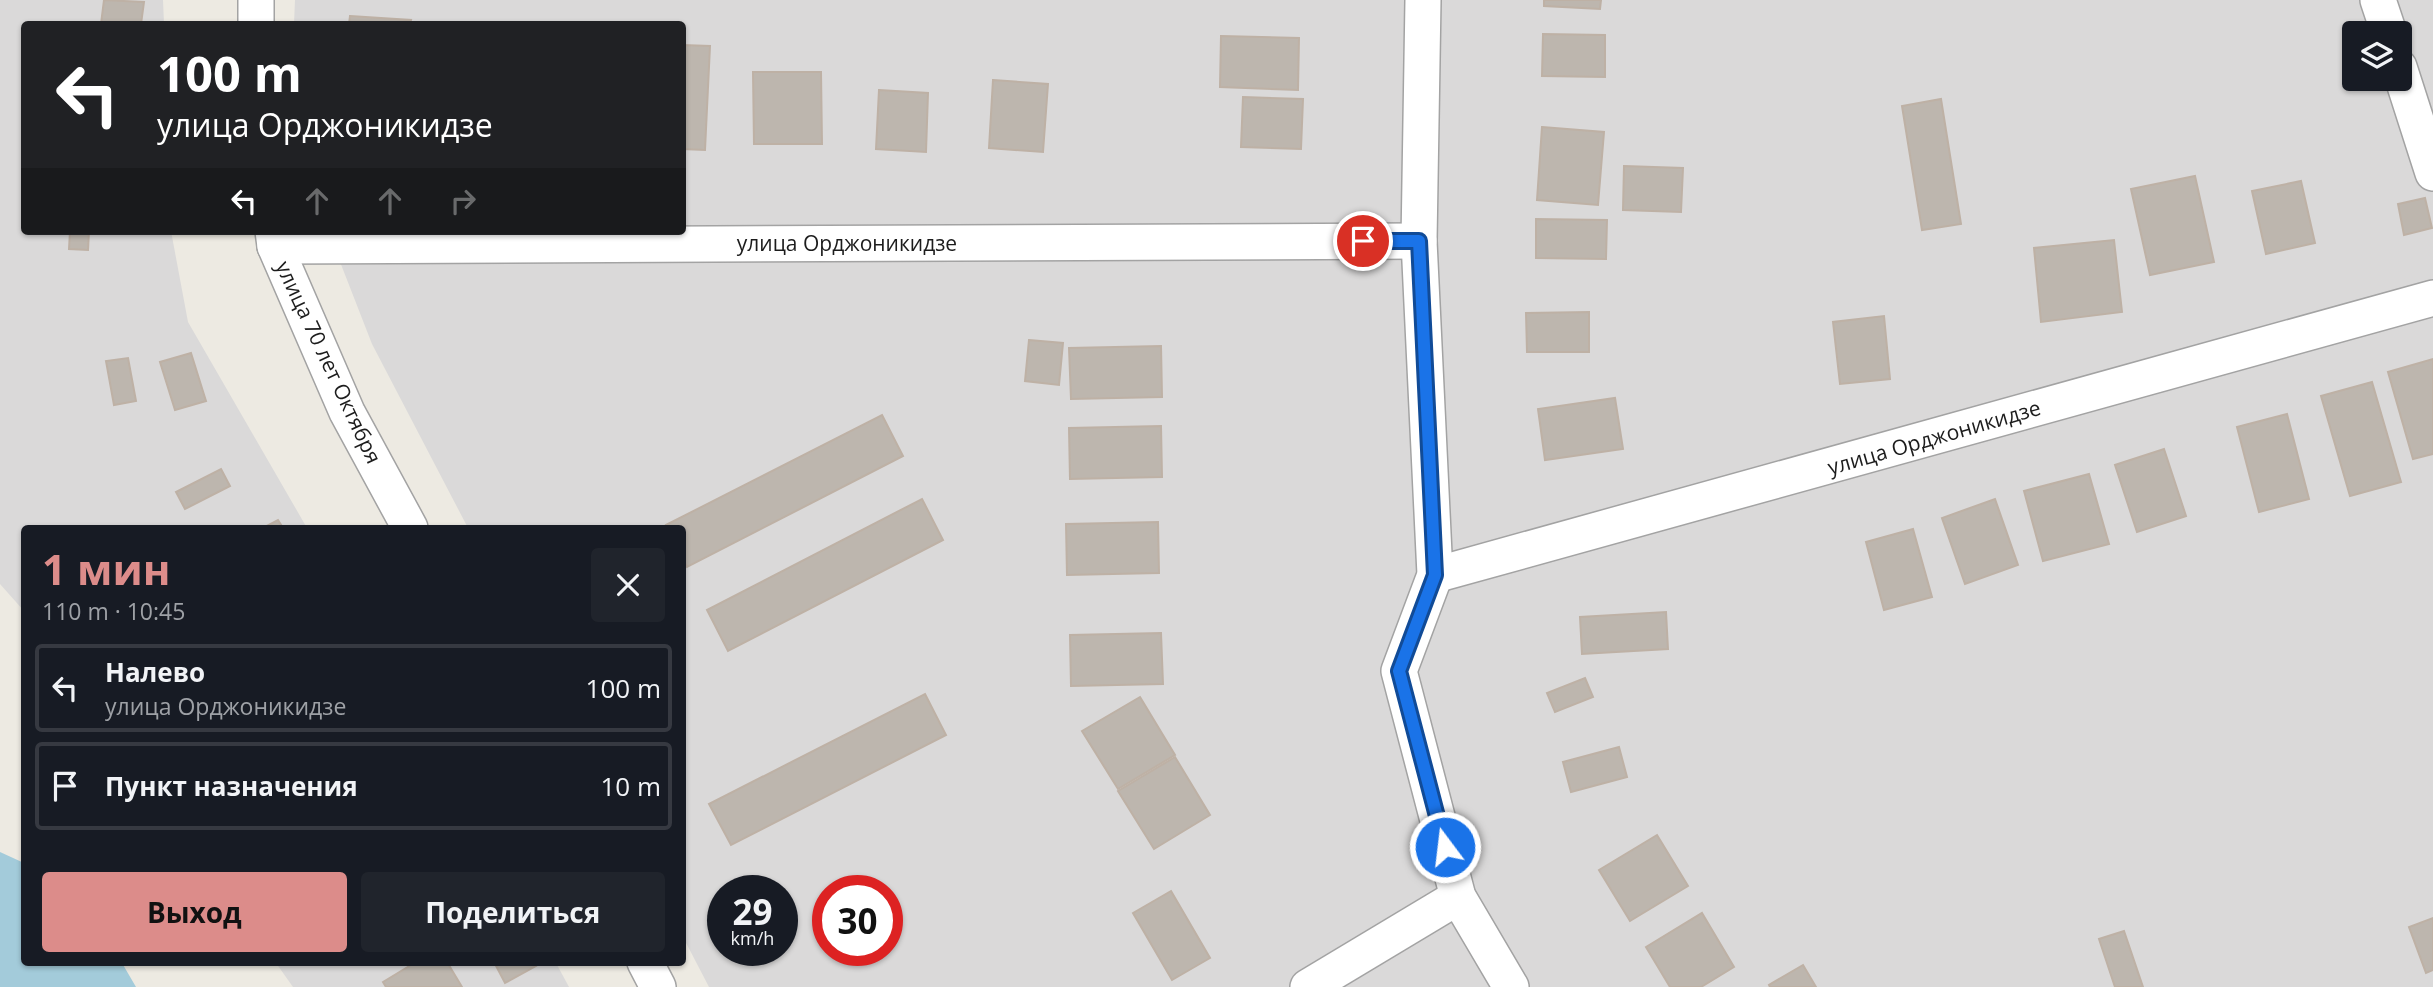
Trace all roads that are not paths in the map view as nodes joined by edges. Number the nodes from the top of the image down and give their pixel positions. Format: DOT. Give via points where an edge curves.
graph roads {
  1 [pos="256,0"];
  2 [pos="1423,0"];
  3 [pos="2378,0"];
  4 [pos="257,21"];
  5 [pos="2385,21"];
  6 [pos="2407,91"];
  7 [pos="2433,173"];
  8 [pos="274,238"];
  9 [pos="1419,241"];
  10 [pos="2433,298"];
  11 [pos="408,525"];
  12 [pos="1435,575"];
  13 [pos="1458,897"];
  14 [pos="647,966"];
  15 [pos="658,987"];
  16 [pos="1308,987"];
  17 [pos="1511,987"];
  1 -- 4 [label="street"];
  2 -- 9 [label="street"];
  3 -- 5 [label="street"];
  6 -- 7 [label="street"];
  8 -- 9 [label="street, улица Орджоникидзе"];
  8 -- 11 [label="street, улица 70 лет Октября" via="347,412"];
  9 -- 12 [label="street"];
  10 -- 12 [label="street, улица Орджоникидзе"];
  12 -- 13 [label="street" via="1399,671"];
  13 -- 16 [label="street"];
  13 -- 17 [label="street"];
  14 -- 15 [label="street"];
}
